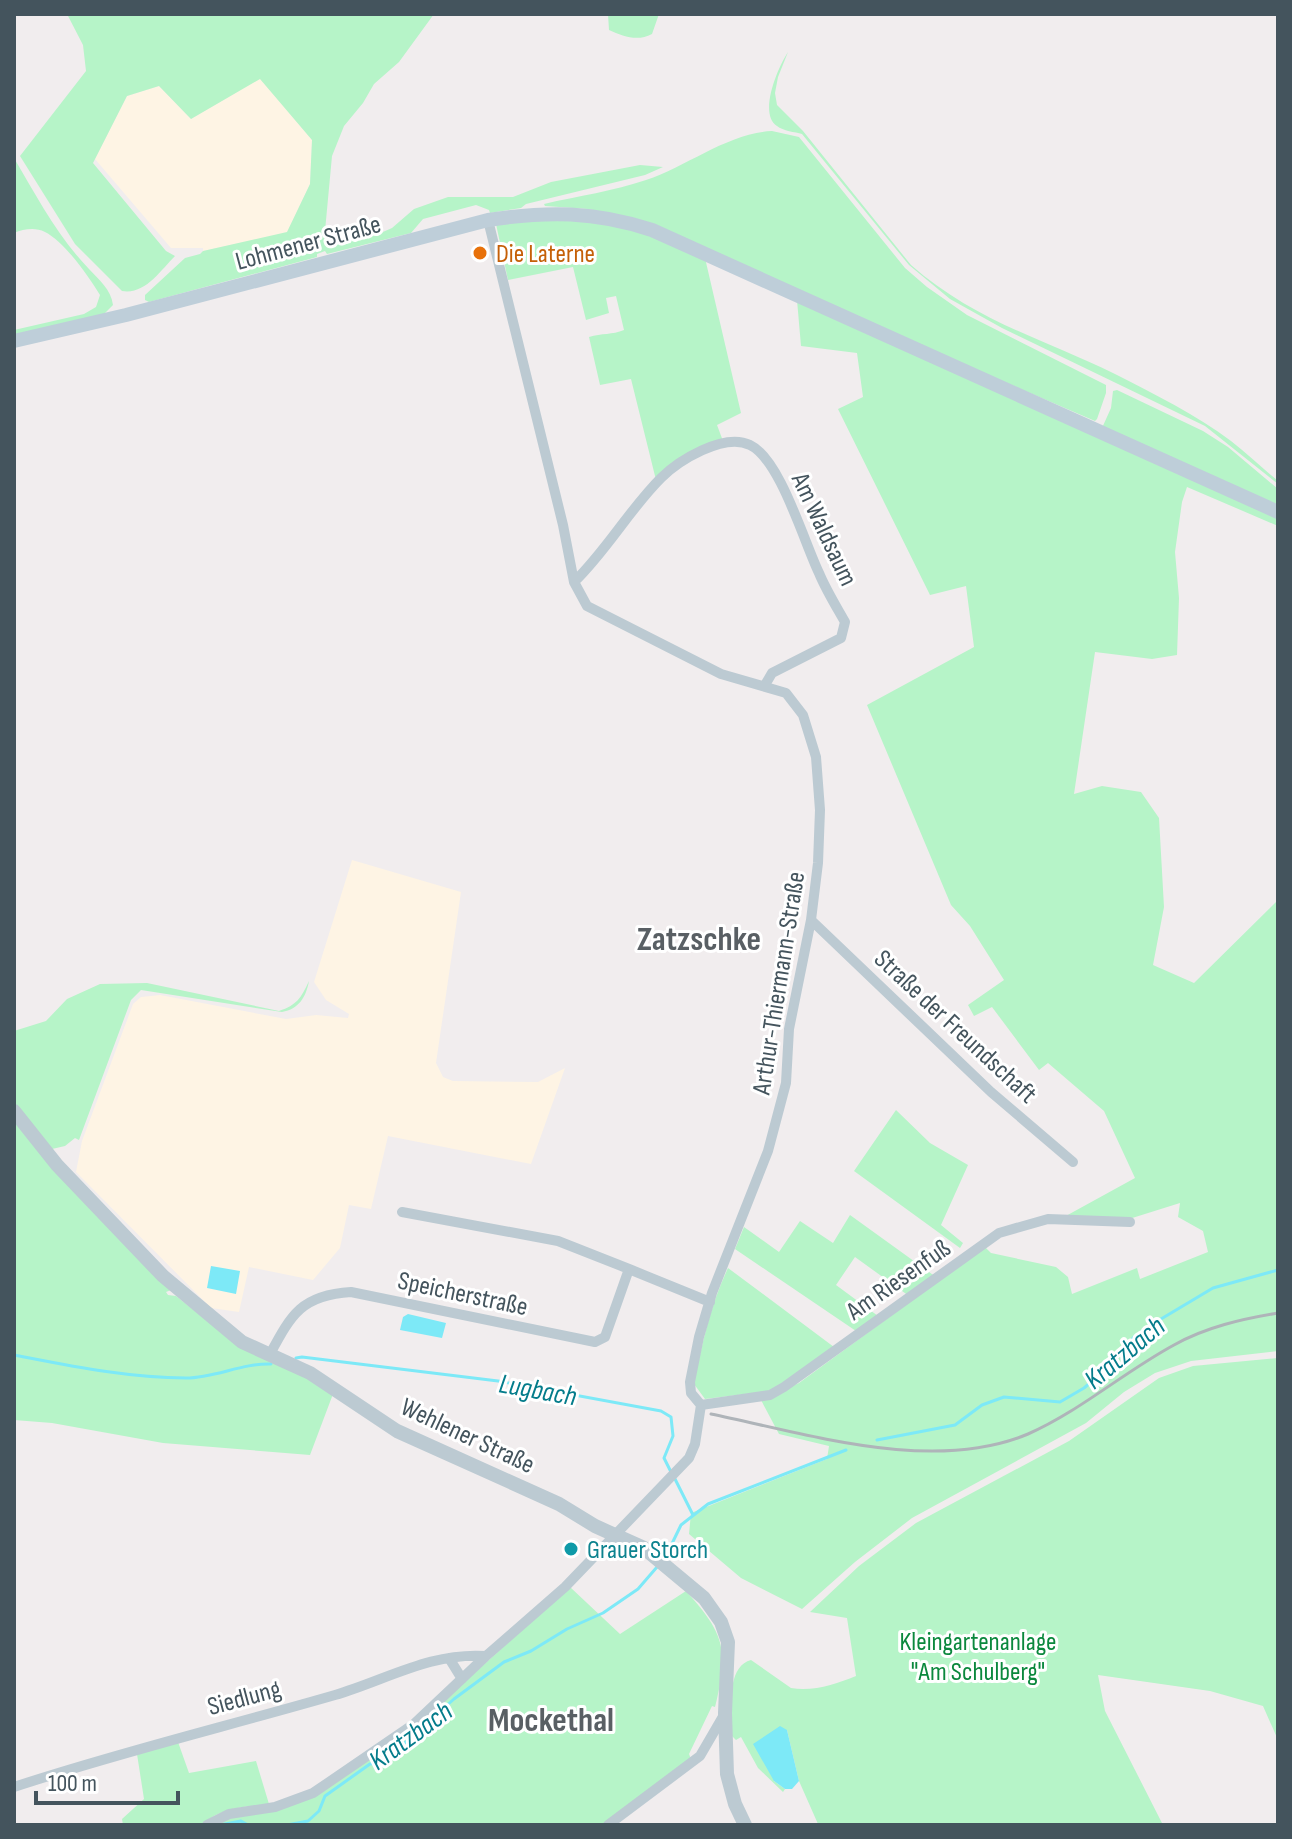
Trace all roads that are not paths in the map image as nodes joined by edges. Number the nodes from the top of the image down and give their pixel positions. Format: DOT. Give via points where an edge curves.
graph roads {
  1 [pos="488,220"];
  2 [pos="14,341"];
  3 [pos="1278,512"];
  4 [pos="574,582"];
  5 [pos="765,685"];
  6 [pos="811,920"];
  7 [pos="14,1111"];
  8 [pos="1073,1162"];
  9 [pos="402,1212"];
  10 [pos="1130,1222"];
  11 [pos="629,1269"];
  12 [pos="710,1302"];
  13 [pos="269,1356"];
  14 [pos="701,1405"];
  15 [pos="616,1535"];
  16 [pos="486,1656"];
  17 [pos="449,1658"];
  18 [pos="462,1679"];
  19 [pos="725,1713"];
  20 [pos="725,1753"];
  21 [pos="700,1756"];
  22 [pos="14,1787"];
  23 [pos="207,1825"];
  24 [pos="608,1825"];
  25 [pos="745,1825"];
  1 -- 2 [label="main road, Lohmener Straße"];
  1 -- 3 [label="main road, Lohmener Straße" via="536,213 587,215 652,230"];
  1 -- 4 [label="street, Arthur-Thiermann-Straße"];
  4 -- 5 [label="street, Arthur-Thiermann-Straße" via="597,613 721,674"];
  4 -- 5 [label="street, Am Waldsaum" via="677,464 722,444 752,445 781,484 845,622 841,638 772,673"];
  5 -- 6 [label="street, Arthur-Thiermann-Straße" via="793,700 816,757 820,831"];
  6 -- 8 [label="street, Straße der Freundschaft" via="991,1092"];
  6 -- 12 [label="street, Arthur-Thiermann-Straße" via="789,1029 779,1116"];
  7 -- 13 [label="street, Wehlener Straße" via="57,1165 163,1276 242,1342"];
  9 -- 11 [label="street" via="558,1241"];
  10 -- 14 [label="street, Am Riesenfuß" via="1048,1219 999,1233 784,1387 770,1395"];
  11 -- 12 [label="street"];
  11 -- 13 [label="street, Speicherstraße" via="605,1337 595,1342 351,1292 332,1293 296,1310"];
  12 -- 14 [label="street, Arthur-Thiermann-Straße" via="690,1382"];
  13 -- 15 [label="street, Wehlener Straße" via="310,1373 397,1431"];
  14 -- 15 [label="street, Arthur-Thiermann-Straße" via="689,1458"];
  15 -- 16 [label="street, Arthur-Thiermann-Straße"];
  15 -- 19 [label="street, Wehlener Straße" via="658,1558 704,1598 721,1622 729,1656"];
  16 -- 17 [label="street, Siedlung"];
  16 -- 18 [label="street, Arthur-Thiermann-Straße"];
  17 -- 18 [label="street"];
  17 -- 22 [label="street, Siedlung"];
  18 -- 23 [label="street, Arthur-Thiermann-Straße" via="414,1724 313,1793 275,1807 229,1814"];
  19 -- 20 [label="street, Wehlener Straße"];
  19 -- 21 [label="street"];
  20 -- 21 [label="street"];
  20 -- 25 [label="street, Wehlener Straße"];
  21 -- 24 [label="street"];
}
